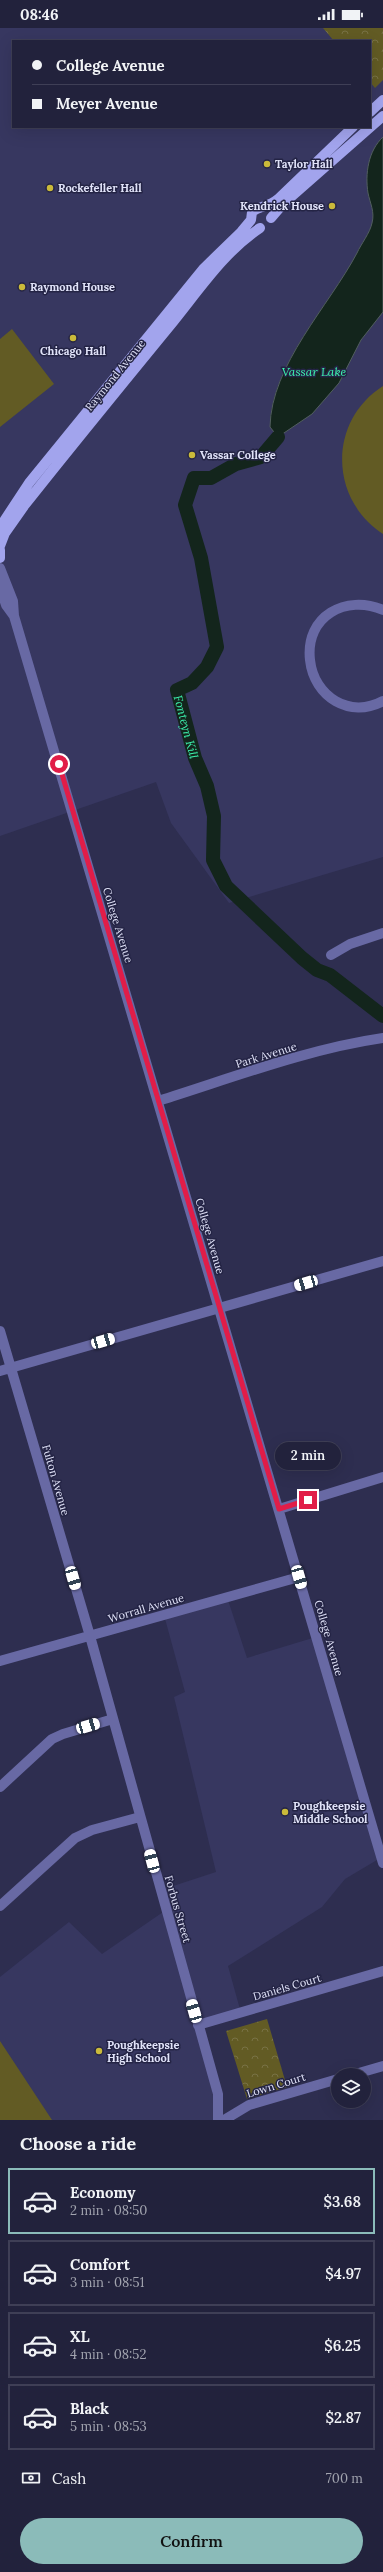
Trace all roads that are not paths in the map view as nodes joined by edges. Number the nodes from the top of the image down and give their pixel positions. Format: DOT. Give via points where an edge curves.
graph roads {
  1 [pos="383,100"];
  2 [pos="371,111"];
  3 [pos="383,116"];
  4 [pos="371,127"];
  5 [pos="353,128"];
  6 [pos="369,128"];
  7 [pos="264,208"];
  8 [pos="271,218"];
  9 [pos="251,220"];
  10 [pos="260,228"];
  11 [pos="0,527"];
  12 [pos="0,546"];
  13 [pos="0,550"];
  14 [pos="0,558"];
  15 [pos="0,568"];
  16 [pos="0,587"];
  17 [pos="383,610"];
  18 [pos="14,616"];
  19 [pos="383,701"];
  20 [pos="383,933"];
  21 [pos="331,954"];
  22 [pos="383,1038"];
  23 [pos="158,1101"];
  24 [pos="383,1261"];
  25 [pos="219,1308"];
  26 [pos="0,1331"];
  27 [pos="11,1368"];
  28 [pos="0,1371"];
  29 [pos="383,1477"];
  30 [pos="279,1509"];
  31 [pos="299,1577"];
  32 [pos="90,1636"];
  33 [pos="0,1661"];
  34 [pos="113,1719"];
  35 [pos="0,1787"];
  36 [pos="140,1817"];
  37 [pos="378,1831"];
  38 [pos="383,1862"];
  39 [pos="0,1906"];
  40 [pos="383,1971"];
  41 [pos="198,2026"];
  42 [pos="383,2066"];
  43 [pos="371,2069"];
  44 [pos="331,2081"];
  45 [pos="218,2120"];
  46 [pos="224,2120"];
  1 -- 2 [label="main road"];
  3 -- 4 [label="main road, Raymond Avenue"];
  5 -- 7 [label="main road, Raymond Avenue" via="278,199"];
  6 -- 8 [label="main road, Raymond Avenue" via="283,204"];
  7 -- 8 [label="main road" via="270,212"];
  7 -- 9 [label="main road, Raymond Avenue" via="254,210"];
  8 -- 10 [label="main road, Raymond Avenue" via="267,226"];
  9 -- 10 [label="main road" via="255,227"];
  9 -- 11 [label="main road, Raymond Avenue" via="204,268 165,315 29,483"];
  10 -- 12 [label="main road, Raymond Avenue" via="244,240 217,269 152,348 24,506 5,533"];
  13 -- 14 [label="main road"];
  15 -- 18 [label="street, College Avenue" via="13,601"];
  16 -- 18 [label="street, College Avenue" via="6,605"];
  17 -- 19 [label="street" via="350,604 330,611 316,626 310,648 310,660 317,681 336,702 358,709"];
  18 -- 23 [label="street, College Avenue"];
  20 -- 21 [label="street" via="350,944"];
  22 -- 23 [label="street, Park Avenue" via="308,1055"];
  23 -- 25 [label="street, College Avenue"];
  24 -- 25 [label="street"];
  25 -- 27 [label="street"];
  25 -- 30 [label="street, College Avenue"];
  26 -- 27 [label="street, Fulton Avenue"];
  27 -- 28 [label="street"];
  27 -- 32 [label="street, Fulton Avenue"];
  29 -- 30 [label="street"];
  30 -- 31 [label="street, College Avenue"];
  31 -- 32 [label="street, Worrall Avenue"];
  31 -- 37 [label="street, College Avenue"];
  32 -- 33 [label="street, Worrall Avenue"];
  32 -- 34 [label="street, Forbus Street"];
  34 -- 35 [label="street" via="52,1739"];
  34 -- 36 [label="street, Forbus Street"];
  36 -- 39 [label="street" via="92,1830 75,1838"];
  36 -- 41 [label="street, Forbus Street"];
  37 -- 38 [label="street, College Avenue"];
  40 -- 41 [label="street, Daniels Court"];
  41 -- 45 [label="street, Forbus Street" via="218,2094"];
  42 -- 43 [label="street"];
  44 -- 46 [label="street, Lown Court" via="249,2105"];
}
